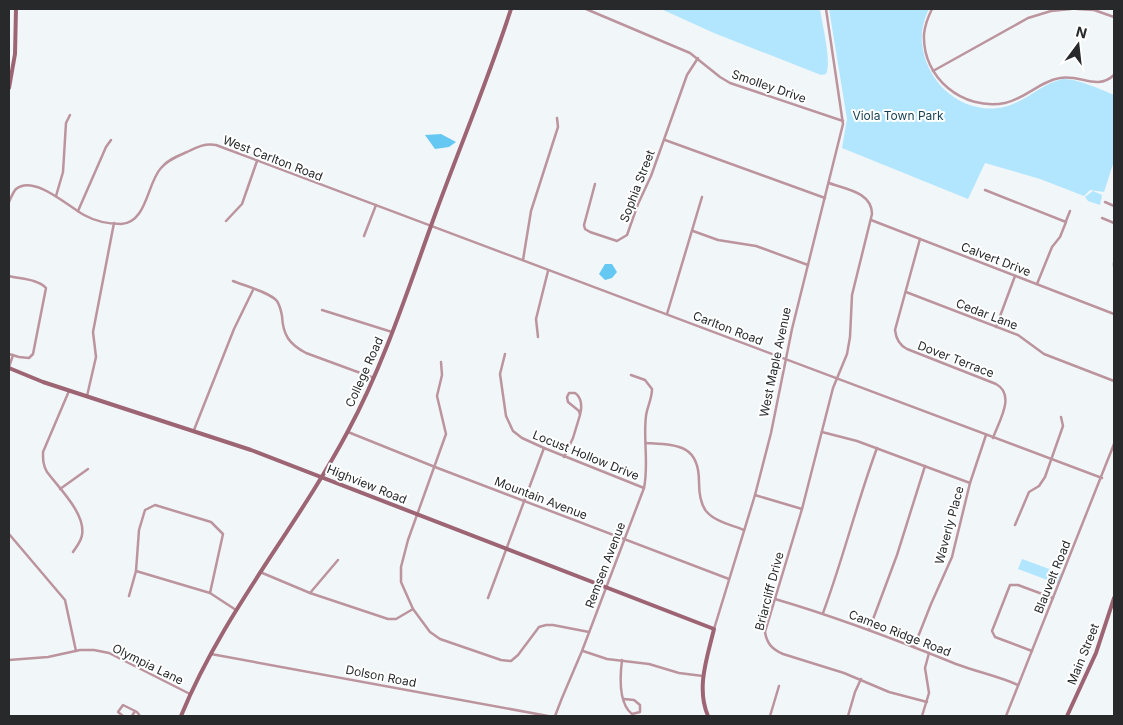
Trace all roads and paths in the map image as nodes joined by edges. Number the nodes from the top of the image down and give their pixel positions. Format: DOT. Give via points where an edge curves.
graph roads {
  1 [pos="16,9"];
  2 [pos="512,9"];
  3 [pos="586,9"];
  4 [pos="826,9"];
  5 [pos="932,9"];
  6 [pos="1071,9"];
  7 [pos="1078,9"];
  8 [pos="1114,17"];
  9 [pos="698,58"];
  10 [pos="933,71"];
  11 [pos="1114,75"];
  12 [pos="9,88"];
  13 [pos="70,115"];
  14 [pos="558,118"];
  15 [pos="843,121"];
  16 [pos="111,140"];
  17 [pos="665,140"];
  18 [pos="257,161"];
  19 [pos="829,183"];
  20 [pos="596,184"];
  21 [pos="985,190"];
  22 [pos="56,196"];
  23 [pos="702,197"];
  24 [pos="825,198"];
  25 [pos="9,202"];
  26 [pos="1105,202"];
  27 [pos="376,205"];
  28 [pos="1114,206"];
  29 [pos="78,211"];
  30 [pos="1070,211"];
  31 [pos="1102,218"];
  32 [pos="871,220"];
  33 [pos="226,221"];
  34 [pos="1066,222"];
  35 [pos="114,223"];
  36 [pos="1114,223"];
  37 [pos="432,225"];
  38 [pos="693,231"];
  39 [pos="364,236"];
  40 [pos="920,239"];
  41 [pos="523,260"];
  42 [pos="808,265"];
  43 [pos="548,271"];
  44 [pos="9,276"];
  45 [pos="1015,276"];
  46 [pos="233,281"];
  47 [pos="1037,284"];
  48 [pos="253,290"];
  49 [pos="906,292"];
  50 [pos="322,310"];
  51 [pos="1114,313"];
  52 [pos="667,314"];
  53 [pos="996,326"];
  54 [pos="392,332"];
  55 [pos="538,337"];
  56 [pos="9,354"];
  57 [pos="505,354"];
  58 [pos="13,355"];
  59 [pos="785,359"];
  60 [pos="441,362"];
  61 [pos="9,368"];
  62 [pos="631,375"];
  63 [pos="374,378"];
  64 [pos="837,378"];
  65 [pos="1114,381"];
  66 [pos="69,390"];
  67 [pos="86,396"];
  68 [pos="580,415"];
  69 [pos="1061,417"];
  70 [pos="194,430"];
  71 [pos="348,432"];
  72 [pos="822,432"];
  73 [pos="986,435"];
  74 [pos="993,438"];
  75 [pos="646,444"];
  76 [pos="1114,444"];
  77 [pos="544,448"];
  78 [pos="877,448"];
  79 [pos="564,457"];
  80 [pos="1051,460"];
  81 [pos="925,466"];
  82 [pos="435,467"];
  83 [pos="88,469"];
  84 [pos="322,477"];
  85 [pos="1102,478"];
  86 [pos="970,483"];
  87 [pos="644,488"];
  88 [pos="60,489"];
  89 [pos="755,495"];
  90 [pos="525,501"];
  91 [pos="802,509"];
  92 [pos="418,515"];
  93 [pos="1015,525"];
  94 [pos="744,530"];
  95 [pos="9,534"];
  96 [pos="624,540"];
  97 [pos="507,548"];
  98 [pos="72,552"];
  99 [pos="338,560"];
  100 [pos="136,571"];
  101 [pos="260,572"];
  102 [pos="729,579"];
  103 [pos="606,587"];
  104 [pos="310,593"];
  105 [pos="210,594"];
  106 [pos="129,596"];
  107 [pos="488,598"];
  108 [pos="1053,598"];
  109 [pos="1114,598"];
  110 [pos="775,599"];
  111 [pos="413,609"];
  112 [pos="236,610"];
  113 [pos="823,613"];
  114 [pos="714,629"];
  115 [pos="869,630"];
  116 [pos="589,632"];
  117 [pos="914,647"];
  118 [pos="76,651"];
  119 [pos="582,651"];
  120 [pos="1032,651"];
  121 [pos="929,653"];
  122 [pos="211,654"];
  123 [pos="9,660"];
  124 [pos="622,660"];
  125 [pos="703,676"];
  126 [pos="861,679"];
  127 [pos="1018,685"];
  128 [pos="779,686"];
  129 [pos="190,694"];
  130 [pos="624,699"];
  131 [pos="927,702"];
  132 [pos="135,711"];
  133 [pos="123,716"];
  134 [pos="132,716"];
  135 [pos="140,716"];
  136 [pos="181,716"];
  137 [pos="548,716"];
  138 [pos="555,716"];
  139 [pos="708,716"];
  140 [pos="770,716"];
  141 [pos="848,716"];
  142 [pos="922,716"];
  143 [pos="1006,716"];
  144 [pos="1067,716"];
  1 -- 12 [label="street" via="15,54"];
  2 -- 37 [label="street, College Road"];
  3 -- 9 [label="street, Smolley Drive"];
  4 -- 15 [label="street, West Maple Avenue"];
  5 -- 10 [label="street" via="924,33 926,56"];
  6 -- 10 [label="street" via="1028,18"];
  7 -- 8 [label="street"];
  9 -- 15 [label="street, Smolley Drive" via="730,83"];
  9 -- 17 [label="street, Sophia Street" via="687,75"];
  10 -- 11 [label="street" via="942,84 957,96 969,102 994,105 1022,96 1051,80 1072,77 1101,83"];
  13 -- 22 [label="street" via="66,124 63,172"];
  14 -- 41 [label="street" via="558,127 530,211"];
  15 -- 19 [label="street, West Maple Avenue"];
  16 -- 29 [label="street"];
  17 -- 20 [label="street, Sophia Street" via="630,230 622,239 611,240 585,229"];
  17 -- 24 [label="street"];
  18 -- 27 [label="street, West Carlton Road"];
  18 -- 33 [label="street" via="242,204"];
  18 -- 35 [label="street, West Carlton Road" via="210,144 192,150 162,166 156,173 142,209 134,220"];
  19 -- 24 [label="street, West Maple Avenue"];
  19 -- 32 [label="street" via="867,199 872,208"];
  21 -- 34 [label="street"];
  22 -- 25 [label="street" via="25,185 16,189"];
  22 -- 29 [label="street"];
  23 -- 38 [label="street"];
  24 -- 42 [label="street, West Maple Avenue"];
  26 -- 28 [label="street"];
  27 -- 37 [label="street, West Carlton Road"];
  27 -- 39 [label="street"];
  29 -- 35 [label="street" via="94,219"];
  30 -- 34 [label="street"];
  31 -- 36 [label="street"];
  32 -- 40 [label="street, Calvert Drive"];
  32 -- 64 [label="street, Briarcliff Drive" via="852,295 847,354"];
  34 -- 47 [label="street"];
  35 -- 67 [label="street" via="93,332 96,357"];
  37 -- 41 [label="street, Carlton Road"];
  37 -- 54 [label="street, College Road"];
  38 -- 42 [label="street" via="718,240 756,246"];
  38 -- 52 [label="street"];
  40 -- 45 [label="street, Calvert Drive"];
  40 -- 49 [label="street, Dover Terrace"];
  41 -- 43 [label="street, Carlton Road"];
  42 -- 59 [label="street, West Maple Avenue"];
  43 -- 52 [label="street, Carlton Road"];
  43 -- 55 [label="street" via="536,319"];
  44 -- 58 [label="street" via="37,282 46,288 33,354 29,358"];
  45 -- 47 [label="street, Calvert Drive"];
  45 -- 53 [label="street"];
  46 -- 48 [label="street"];
  47 -- 51 [label="street, Calvert Drive"];
  48 -- 63 [label="street" via="270,296 279,304 285,334 296,348"];
  48 -- 70 [label="street"];
  49 -- 53 [label="street, Cedar Lane"];
  49 -- 74 [label="street, Dover Terrace" via="895,330 902,346 1004,389 1006,401"];
  50 -- 54 [label="street"];
  52 -- 59 [label="street, Carlton Road"];
  53 -- 65 [label="street, Cedar Lane" via="1018,335 1056,360"];
  54 -- 63 [label="street, College Road"];
  56 -- 58 [label="street"];
  57 -- 77 [label="street, Locust Hollow Drive" via="500,374 506,416 513,431"];
  58 -- 61 [label="street"];
  59 -- 64 [label="street, Carlton Road"];
  59 -- 89 [label="street, West Maple Avenue"];
  60 -- 82 [label="street" via="442,375 437,396 446,434"];
  61 -- 66 [label="street, Highview Road"];
  62 -- 75 [label="street, Remsen Avenue" via="645,380 652,389 646,415"];
  63 -- 71 [label="street, College Road"];
  64 -- 72 [label="street, Briarcliff Drive"];
  64 -- 73 [label="street, Carlton Road"];
  66 -- 67 [label="street, Highview Road"];
  66 -- 88 [label="street" via="43,452 43,466"];
  67 -- 70 [label="street, Highview Road"];
  68 -- 68 [label="street" via="568,402 570,394 579,396"];
  68 -- 79 [label="street"];
  69 -- 80 [label="street" via="1063,426"];
  70 -- 84 [label="street, Highview Road"];
  71 -- 82 [label="street, Mountain Avenue"];
  71 -- 84 [label="street, College Road"];
  72 -- 78 [label="street"];
  72 -- 91 [label="street, Briarcliff Drive"];
  73 -- 74 [label="street, Carlton Road"];
  73 -- 86 [label="street, Waverly Place"];
  74 -- 80 [label="street, Carlton Road"];
  75 -- 87 [label="street, Remsen Avenue"];
  75 -- 94 [label="street" via="672,444 690,453 698,466 699,493 707,512"];
  76 -- 85 [label="street, Blauvelt Road"];
  77 -- 79 [label="street, Locust Hollow Drive"];
  77 -- 90 [label="street"];
  78 -- 81 [label="street"];
  78 -- 113 [label="street"];
  79 -- 87 [label="street, Locust Hollow Drive"];
  80 -- 85 [label="street, Carlton Road"];
  80 -- 93 [label="street" via="1043,482 1029,492"];
  81 -- 86 [label="street"];
  81 -- 115 [label="street"];
  82 -- 90 [label="street, Mountain Avenue"];
  82 -- 92 [label="street"];
  83 -- 88 [label="street"];
  84 -- 92 [label="street, Highview Road"];
  84 -- 101 [label="street, College Road"];
  85 -- 108 [label="street, Blauvelt Road"];
  86 -- 117 [label="street, Waverly Place" via="952,557"];
  87 -- 96 [label="street, Remsen Avenue"];
  88 -- 98 [label="street" via="80,517 82,527 81,539"];
  89 -- 91 [label="street"];
  89 -- 94 [label="street, West Maple Avenue"];
  90 -- 96 [label="street, Mountain Avenue"];
  90 -- 97 [label="street"];
  91 -- 110 [label="street, Briarcliff Drive"];
  92 -- 97 [label="street, Highview Road"];
  92 -- 111 [label="street" via="401,567 401,582"];
  94 -- 102 [label="street, West Maple Avenue"];
  95 -- 118 [label="street" via="65,600"];
  96 -- 102 [label="street, Mountain Avenue"];
  96 -- 103 [label="street, Remsen Avenue"];
  97 -- 103 [label="street, Highview Road"];
  97 -- 107 [label="street"];
  99 -- 104 [label="street"];
  100 -- 105 [label="street"];
  100 -- 105 [label="street" via="145,510 155,505 211,522 223,534"];
  100 -- 106 [label="street"];
  101 -- 104 [label="street"];
  101 -- 112 [label="street, College Road"];
  102 -- 114 [label="street, West Maple Avenue"];
  103 -- 114 [label="street, Highview Road"];
  103 -- 116 [label="street, Remsen Avenue"];
  104 -- 111 [label="street" via="388,619 396,619"];
  105 -- 112 [label="street"];
  108 -- 120 [label="street, Blauvelt Road"];
  108 -- 120 [label="street" via="1010,585 995,620 994,637"];
  109 -- 144 [label="street, Main Street" via="1096,653"];
  110 -- 113 [label="street, Cameo Ridge Road"];
  110 -- 126 [label="street, Briarcliff Drive" via="765,632 770,645 783,654"];
  111 -- 116 [label="street" via="430,632 440,639 502,660 511,661 518,656 539,627 546,625"];
  112 -- 122 [label="street, College Road"];
  113 -- 115 [label="street, Cameo Ridge Road"];
  114 -- 125 [label="street, West Maple Avenue"];
  115 -- 117 [label="street, Cameo Ridge Road"];
  116 -- 119 [label="street, Remsen Avenue"];
  117 -- 121 [label="street, Cameo Ridge Road"];
  118 -- 123 [label="street, Olympia Lane"];
  118 -- 129 [label="street, Olympia Lane" via="109,653"];
  119 -- 124 [label="street"];
  119 -- 138 [label="street, Remsen Avenue"];
  120 -- 127 [label="street, Blauvelt Road"];
  121 -- 127 [label="street, Cameo Ridge Road"];
  121 -- 131 [label="street" via="925,668 929,693"];
  122 -- 129 [label="street, College Road"];
  122 -- 137 [label="street, Dolson Road"];
  124 -- 125 [label="street"];
  124 -- 130 [label="street" via="620,679"];
  125 -- 139 [label="street, West Maple Avenue" via="702,698"];
  126 -- 131 [label="street, Briarcliff Drive" via="889,692"];
  126 -- 141 [label="street"];
  127 -- 143 [label="street, Blauvelt Road"];
  128 -- 140 [label="street"];
  129 -- 136 [label="street, College Road"];
  130 -- 130 [label="street" via="629,712 640,712 638,702"];
  131 -- 142 [label="street"];
  132 -- 133 [label="street" via="122,706 118,712"];
  132 -- 134 [label="street"];
  132 -- 135 [label="street"];
}
